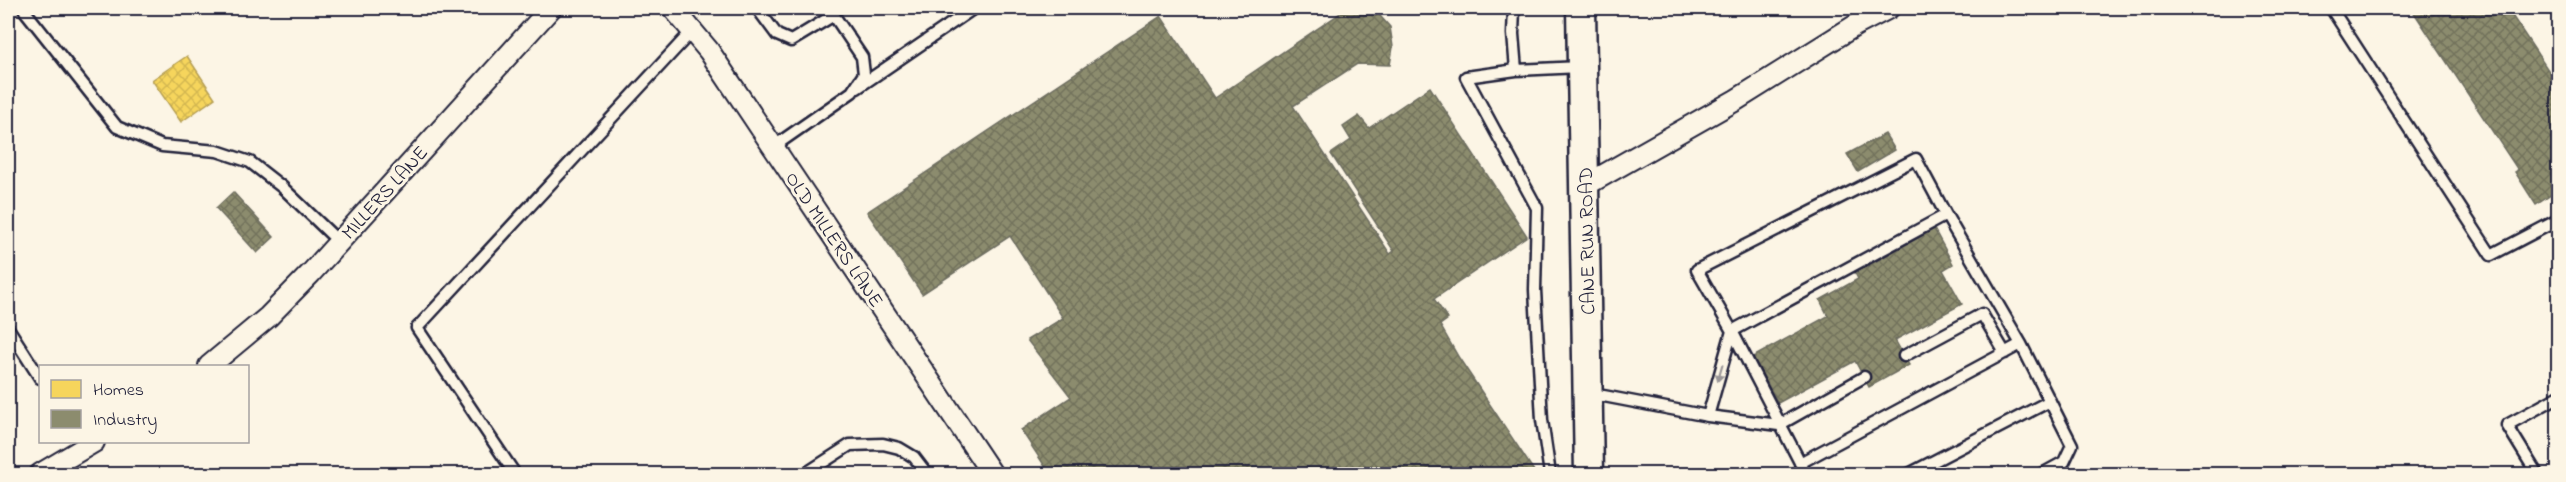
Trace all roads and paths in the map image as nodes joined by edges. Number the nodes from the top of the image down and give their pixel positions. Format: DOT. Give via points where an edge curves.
graph roads {
  1 [pos="550,8"];
  2 [pos="673,8"];
  3 [pos="757,8"];
  4 [pos="974,8"];
  5 [pos="1514,8"];
  6 [pos="1581,8"];
  7 [pos="1889,8"];
  8 [pos="2331,8"];
  9 [pos="832,11"];
  10 [pos="25,12"];
  11 [pos="692,31"];
  12 [pos="1583,67"];
  13 [pos="1516,70"];
  14 [pos="852,92"];
  15 [pos="773,147"];
  16 [pos="1586,185"];
  17 [pos="1946,215"];
  18 [pos="2559,220"];
  19 [pos="339,242"];
  20 [pos="8,328"];
  21 [pos="1732,332"];
  22 [pos="2021,344"];
  23 [pos="2005,353"];
  24 [pos="1904,356"];
  25 [pos="210,365"];
  26 [pos="39,376"];
  27 [pos="1864,377"];
  28 [pos="1588,393"];
  29 [pos="2559,397"];
  30 [pos="2050,401"];
  31 [pos="1708,416"];
  32 [pos="1779,425"];
  33 [pos="85,444"];
  34 [pos="1800,463"];
  35 [pos="40,474"];
  36 [pos="515,474"];
  37 [pos="805,474"];
  38 [pos="927,474"];
  39 [pos="992,474"];
  40 [pos="1550,474"];
  41 [pos="1589,474"];
  42 [pos="1806,474"];
  43 [pos="1910,474"];
  44 [pos="2042,474"];
  45 [pos="2537,474"];
  1 -- 19 [label="street, MILLERS LANE"];
  2 -- 11 [label="street, OLD MILLERS LANE"];
  3 -- 9 [label="lane" via="777,35 791,41"];
  4 -- 14 [label="lane"];
  5 -- 13 [label="lane"];
  6 -- 12 [label="main road, CANE RUN ROAD"];
  7 -- 16 [label="street"];
  8 -- 18 [label="lane" via="2491,255"];
  9 -- 14 [label="lane" via="862,57 864,74"];
  10 -- 19 [label="lane" via="117,127 162,146 217,151 250,162"];
  11 -- 15 [label="street, OLD MILLERS LANE"];
  11 -- 36 [label="lane" via="417,328"];
  12 -- 13 [label="lane"];
  12 -- 16 [label="main road, CANE RUN ROAD"];
  13 -- 40 [label="lane" via="1466,77 1537,208 1535,290 1542,420"];
  14 -- 15 [label="lane"];
  15 -- 39 [label="street, OLD MILLERS LANE"];
  16 -- 28 [label="main road, CANE RUN ROAD"];
  17 -- 21 [label="lane"];
  17 -- 21 [label="lane" via="1916,159 1697,270"];
  17 -- 22 [label="lane"];
  19 -- 25 [label="street, MILLERS LANE" via="268,317"];
  20 -- 26 [label="lane"];
  21 -- 31 [label="lane, one-way"];
  21 -- 32 [label="lane"];
  22 -- 23 [label="lane"];
  22 -- 30 [label="lane"];
  23 -- 24 [label="lane" via="1982,314"];
  23 -- 34 [label="lane"];
  27 -- 32 [label="lane"];
  28 -- 31 [label="lane"];
  28 -- 41 [label="main road, CANE RUN ROAD"];
  29 -- 45 [label="lane" via="2507,425"];
  30 -- 43 [label="lane"];
  30 -- 44 [label="lane" via="2072,445 2064,462"];
  31 -- 32 [label="lane"];
  32 -- 34 [label="lane"];
  33 -- 35 [label="street"];
  34 -- 42 [label="lane"];
  37 -- 38 [label="lane" via="850,445 883,444 914,457"];
}
